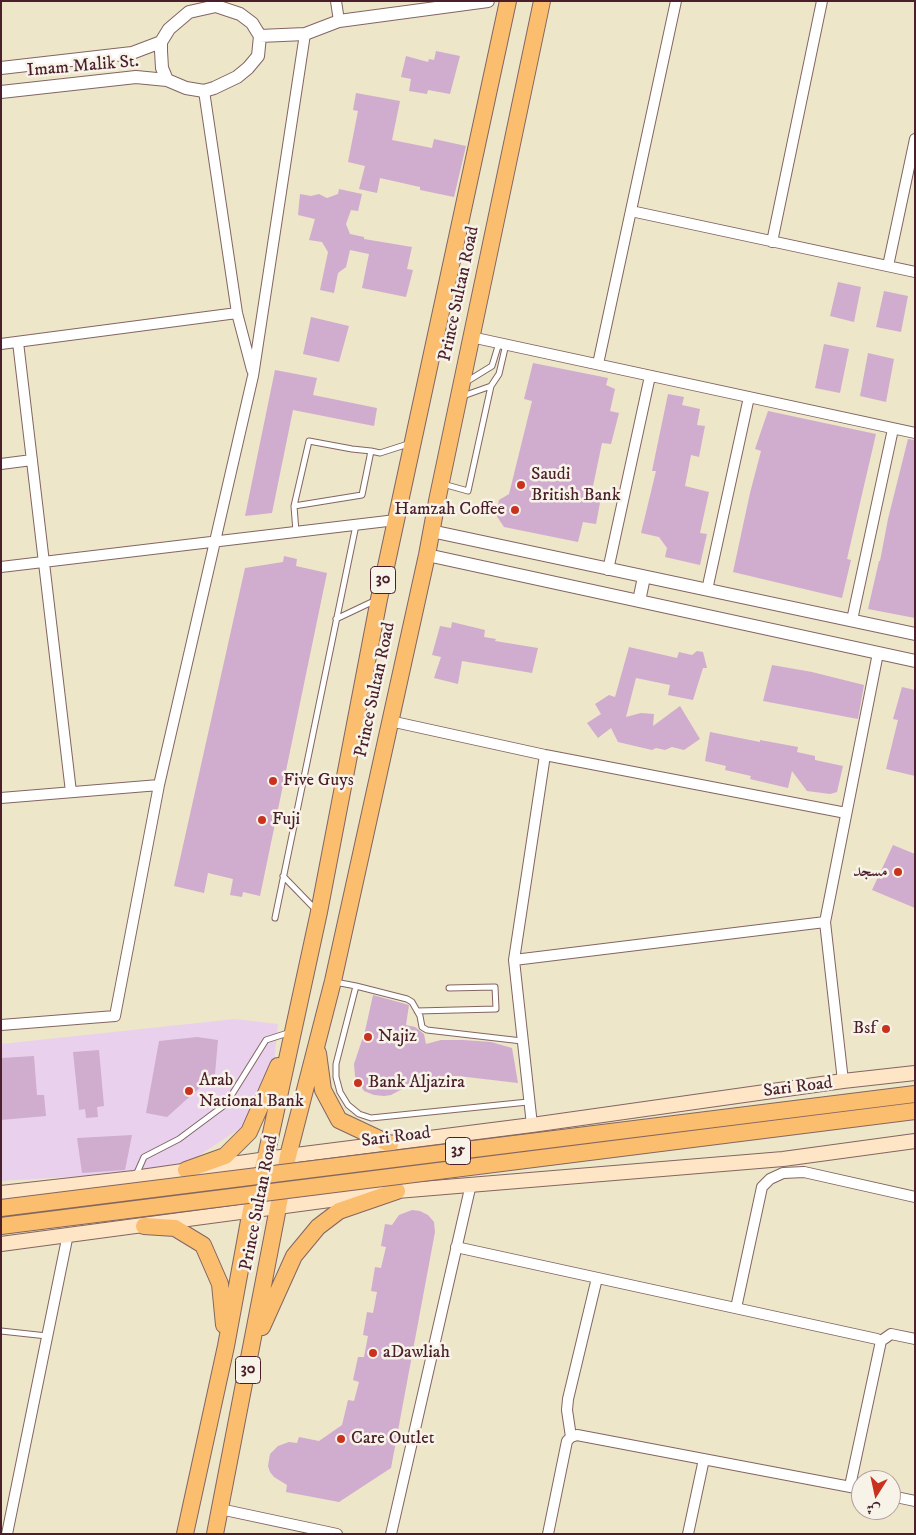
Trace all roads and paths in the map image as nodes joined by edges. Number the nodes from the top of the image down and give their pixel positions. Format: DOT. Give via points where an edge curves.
graph roads {
  1 [pos="336,1"];
  2 [pos="488,1"];
  3 [pos="508,1"];
  4 [pos="542,1"];
  5 [pos="676,1"];
  6 [pos="822,1"];
  7 [pos="203,5"];
  8 [pos="339,21"];
  9 [pos="305,34"];
  10 [pos="260,36"];
  11 [pos="162,42"];
  12 [pos="1,68"];
  13 [pos="167,80"];
  14 [pos="204,91"];
  15 [pos="1,92"];
  16 [pos="915,138"];
  17 [pos="631,210"];
  18 [pos="772,242"];
  19 [pos="888,266"];
  20 [pos="915,272"];
  21 [pos="237,313"];
  22 [pos="471,337"];
  23 [pos="18,342"];
  24 [pos="503,343"];
  25 [pos="1,344"];
  26 [pos="598,364"];
  27 [pos="253,376"];
  28 [pos="650,376"];
  29 [pos="491,386"];
  30 [pos="460,391"];
  31 [pos="749,397"];
  32 [pos="893,429"];
  33 [pos="915,433"];
  34 [pos="413,443"];
  35 [pos="370,451"];
  36 [pos="32,460"];
  37 [pos="1,464"];
  38 [pos="440,484"];
  39 [pos="294,506"];
  40 [pos="396,520"];
  41 [pos="356,524"];
  42 [pos="431,531"];
  43 [pos="296,532"];
  44 [pos="215,541"];
  45 [pos="427,555"];
  46 [pos="44,562"];
  47 [pos="1,567"];
  48 [pos="608,570"];
  49 [pos="644,578"];
  50 [pos="707,590"];
  51 [pos="379,599"];
  52 [pos="638,601"];
  53 [pos="336,619"];
  54 [pos="852,620"];
  55 [pos="915,634"];
  56 [pos="878,652"];
  57 [pos="915,660"];
  58 [pos="390,721"];
  59 [pos="545,754"];
  60 [pos="159,785"];
  61 [pos="71,792"];
  62 [pos="1,798"];
  63 [pos="846,813"];
  64 [pos="283,876"];
  65 [pos="319,912"];
  66 [pos="275,918"];
  67 [pos="825,922"];
  68 [pos="514,960"];
  69 [pos="332,981"];
  70 [pos="356,986"];
  71 [pos="449,988"];
  72 [pos="417,1011"];
  73 [pos="1,1025"];
  74 [pos="294,1032"];
  75 [pos="522,1040"];
  76 [pos="316,1044"];
  77 [pos="915,1073"];
  78 [pos="843,1081"];
  79 [pos="915,1094"];
  80 [pos="528,1102"];
  81 [pos="915,1111"];
  82 [pos="532,1126"];
  83 [pos="915,1140"];
  84 [pos="390,1144"];
  85 [pos="288,1156"];
  86 [pos="264,1161"];
  87 [pos="186,1170"];
  88 [pos="134,1178"];
  89 [pos="471,1184"];
  90 [pos="397,1191"];
  91 [pos="1,1193"];
  92 [pos="915,1197"];
  93 [pos="279,1206"];
  94 [pos="1,1208"];
  95 [pos="251,1210"];
  96 [pos="1,1226"];
  97 [pos="144,1226"];
  98 [pos="68,1234"];
  99 [pos="1,1244"];
  100 [pos="456,1247"];
  101 [pos="597,1278"];
  102 [pos="736,1308"];
  103 [pos="1,1331"];
  104 [pos="47,1336"];
  105 [pos="915,1339"];
  106 [pos="881,1342"];
  107 [pos="226,1346"];
  108 [pos="251,1352"];
  109 [pos="571,1437"];
  110 [pos="704,1459"];
  111 [pos="850,1486"];
  112 [pos="901,1498"];
  113 [pos="915,1501"];
  114 [pos="220,1510"];
  115 [pos="7,1534"];
  116 [pos="185,1534"];
  117 [pos="215,1534"];
  118 [pos="337,1534"];
  119 [pos="391,1534"];
  120 [pos="548,1534"];
  121 [pos="688,1534"];
  1 -- 8 [label="street"];
  2 -- 8 [label="street"];
  3 -- 34 [label="main road, Prince Sultan Road / 30"];
  4 -- 22 [label="main road, Prince Sultan Road / 30"];
  5 -- 17 [label="street"];
  6 -- 18 [label="street"];
  7 -- 10 [label="street" via="240,14 252,23"];
  7 -- 11 [label="street" via="183,16 169,29"];
  8 -- 9 [label="street"];
  9 -- 10 [label="street"];
  9 -- 27 [label="street"];
  10 -- 14 [label="street" via="258,56 248,68"];
  11 -- 12 [label="street, Imam Malik St." via="132,53"];
  11 -- 13 [label="street" via="162,68"];
  13 -- 14 [label="street"];
  13 -- 15 [label="street, Imam Malik St." via="136,77"];
  14 -- 21 [label="street"];
  16 -- 19 [label="street"];
  17 -- 18 [label="street"];
  17 -- 26 [label="street"];
  18 -- 19 [label="street"];
  19 -- 20 [label="street"];
  21 -- 23 [label="street"];
  21 -- 27 [label="street"];
  22 -- 24 [label="street"];
  22 -- 30 [label="main road, Prince Sultan Road / 30"];
  23 -- 25 [label="street"];
  23 -- 36 [label="street"];
  24 -- 26 [label="street"];
  24 -- 29 [label="lane" via="499,374"];
  24 -- 30 [label="lane" via="492,366"];
  26 -- 28 [label="street"];
  27 -- 44 [label="street"];
  28 -- 31 [label="street"];
  28 -- 48 [label="street"];
  29 -- 30 [label="lane"];
  29 -- 38 [label="lane" via="468,491"];
  30 -- 38 [label="main road, Prince Sultan Road / 30"];
  31 -- 32 [label="street"];
  31 -- 50 [label="street"];
  32 -- 33 [label="street"];
  32 -- 54 [label="street"];
  34 -- 35 [label="lane" via="380,453"];
  34 -- 40 [label="main road, Prince Sultan Road / 30"];
  35 -- 39 [label="lane" via="362,495"];
  35 -- 39 [label="lane" via="309,441"];
  36 -- 37 [label="street"];
  36 -- 46 [label="street"];
  38 -- 42 [label="main road, Prince Sultan Road / 30"];
  39 -- 43 [label="lane"];
  40 -- 41 [label="street"];
  40 -- 51 [label="main road, Prince Sultan Road / 30"];
  41 -- 43 [label="street"];
  41 -- 53 [label="lane"];
  42 -- 45 [label="main road, Prince Sultan Road / 30"];
  42 -- 48 [label="street"];
  43 -- 44 [label="street"];
  44 -- 46 [label="street"];
  44 -- 60 [label="street"];
  45 -- 52 [label="street"];
  45 -- 58 [label="main road, Prince Sultan Road / 30"];
  46 -- 47 [label="street"];
  46 -- 61 [label="street"];
  48 -- 49 [label="street"];
  49 -- 50 [label="street"];
  49 -- 52 [label="street"];
  50 -- 54 [label="street"];
  51 -- 53 [label="lane"];
  51 -- 65 [label="main road, Prince Sultan Road / 30"];
  52 -- 56 [label="street"];
  53 -- 64 [label="lane"];
  54 -- 55 [label="street"];
  56 -- 57 [label="street"];
  56 -- 63 [label="street"];
  58 -- 59 [label="street"];
  58 -- 69 [label="main road, Prince Sultan Road / 30"];
  59 -- 63 [label="street"];
  59 -- 68 [label="street"];
  60 -- 61 [label="street"];
  60 -- 73 [label="street" via="114,1016"];
  61 -- 62 [label="street"];
  63 -- 67 [label="street"];
  64 -- 65 [label="lane"];
  64 -- 66 [label="lane"];
  65 -- 74 [label="main road, Prince Sultan Road / 30"];
  67 -- 68 [label="street"];
  67 -- 78 [label="street"];
  68 -- 75 [label="street"];
  69 -- 70 [label="lane"];
  69 -- 76 [label="main road, Prince Sultan Road / 30"];
  70 -- 72 [label="lane" via="407,999"];
  70 -- 80 [label="lane" via="336,1064 336,1077 348,1105 359,1114 371,1118"];
  71 -- 72 [label="lane" via="495,987 496,1009"];
  72 -- 75 [label="lane" via="422,1027 427,1030"];
  74 -- 86 [label="main road, Prince Sultan Road / 30"];
  74 -- 87 [label="main road" via="249,1132 225,1156"];
  74 -- 88 [label="lane" via="266,1040 226,1104 179,1139 144,1157"];
  75 -- 80 [label="street"];
  76 -- 84 [label="main road" via="323,1090 339,1120"];
  76 -- 85 [label="main road, Prince Sultan Road / 30"];
  77 -- 78 [label="main road"];
  78 -- 82 [label="main road"];
  79 -- 94 [label="main road, Sari Road / 35, bridge"];
  80 -- 82 [label="street"];
  81 -- 96 [label="main road, 35, bridge"];
  82 -- 84 [label="main road"];
  83 -- 89 [label="main road" via="783,1159"];
  84 -- 85 [label="main road"];
  84 -- 90 [label="main road" via="325,1162 319,1167 316,1177 320,1186 328,1188"];
  85 -- 86 [label="main road"];
  85 -- 93 [label="main road, Prince Sultan Road / 30"];
  86 -- 87 [label="main road"];
  86 -- 95 [label="main road, Prince Sultan Road / 30"];
  87 -- 88 [label="main road"];
  88 -- 91 [label="main road"];
  88 -- 97 [label="main road" via="196,1179 210,1192 203,1206"];
  89 -- 90 [label="main road"];
  89 -- 100 [label="street"];
  90 -- 93 [label="main road"];
  90 -- 108 [label="main road" via="340,1211 318,1227 294,1256"];
  92 -- 102 [label="street" via="804,1172 770,1179 762,1187"];
  93 -- 95 [label="main road"];
  93 -- 108 [label="main road, Prince Sultan Road / 30"];
  95 -- 97 [label="main road"];
  95 -- 107 [label="main road, Prince Sultan Road / 30"];
  97 -- 98 [label="main road"];
  97 -- 107 [label="main road" via="175,1228 203,1245 220,1284"];
  98 -- 99 [label="main road"];
  98 -- 104 [label="street"];
  100 -- 101 [label="street"];
  100 -- 119 [label="street"];
  101 -- 102 [label="street"];
  101 -- 109 [label="street" via="568,1399"];
  102 -- 106 [label="street"];
  103 -- 104 [label="lane"];
  104 -- 115 [label="street"];
  105 -- 106 [label="street" via="891,1334"];
  106 -- 111 [label="street"];
  107 -- 116 [label="main road, Prince Sultan Road / 30"];
  108 -- 114 [label="main road, Prince Sultan Road / 30"];
  109 -- 110 [label="street" via="577,1435"];
  109 -- 120 [label="street" via="567,1441"];
  110 -- 111 [label="street"];
  110 -- 121 [label="street"];
  112 -- 113 [label="street"];
  114 -- 117 [label="main road, Prince Sultan Road / 30"];
  114 -- 118 [label="street"];
}
